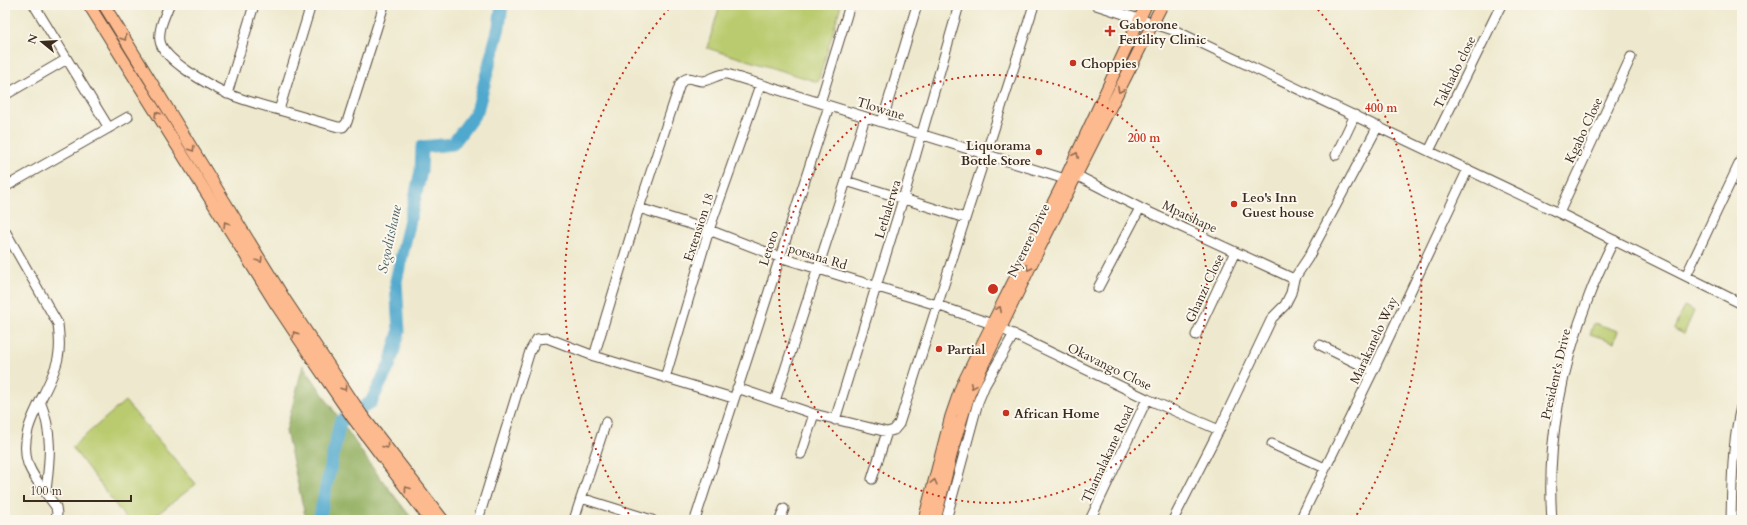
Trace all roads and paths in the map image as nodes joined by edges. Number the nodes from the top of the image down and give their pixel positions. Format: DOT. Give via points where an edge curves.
graph roads {
  1 [pos="34,5"];
  2 [pos="90,5"];
  3 [pos="104,5"];
  4 [pos="168,5"];
  5 [pos="254,5"];
  6 [pos="311,5"];
  7 [pos="384,5"];
  8 [pos="850,5"];
  9 [pos="917,5"];
  10 [pos="959,5"];
  11 [pos="1034,5"];
  12 [pos="1096,5"];
  13 [pos="1146,5"];
  14 [pos="1162,5"];
  15 [pos="1501,5"];
  16 [pos="1140,18"];
  17 [pos="1154,23"];
  18 [pos="1631,57"];
  19 [pos="67,59"];
  20 [pos="760,86"];
  21 [pos="227,94"];
  22 [pos="5,95"];
  23 [pos="824,104"];
  24 [pos="278,110"];
  25 [pos="1355,115"];
  26 [pos="128,117"];
  27 [pos="865,117"];
  28 [pos="882,122"];
  29 [pos="1378,126"];
  30 [pos="109,128"];
  31 [pos="923,135"];
  32 [pos="1429,151"];
  33 [pos="987,154"];
  34 [pos="1336,155"];
  35 [pos="1742,158"];
  36 [pos="1468,169"];
  37 [pos="1076,175"];
  38 [pos="1065,179"];
  39 [pos="846,181"];
  40 [pos="5,187"];
  41 [pos="903,200"];
  42 [pos="639,208"];
  43 [pos="1140,208"];
  44 [pos="1560,213"];
  45 [pos="965,218"];
  46 [pos="709,230"];
  47 [pos="5,231"];
  48 [pos="1614,240"];
  49 [pos="1235,252"];
  50 [pos="779,257"];
  51 [pos="817,269"];
  52 [pos="1686,276"];
  53 [pos="1294,280"];
  54 [pos="877,287"];
  55 [pos="1098,288"];
  56 [pos="1742,304"];
  57 [pos="937,305"];
  58 [pos="996,326"];
  59 [pos="1014,334"];
  60 [pos="1196,335"];
  61 [pos="1320,345"];
  62 [pos="594,356"];
  63 [pos="322,364"];
  64 [pos="1373,371"];
  65 [pos="665,378"];
  66 [pos="737,388"];
  67 [pos="733,398"];
  68 [pos="1147,399"];
  69 [pos="40,401"];
  70 [pos="775,401"];
  71 [pos="1742,403"];
  72 [pos="814,414"];
  73 [pos="357,416"];
  74 [pos="835,420"];
  75 [pos="606,422"];
  76 [pos="1219,430"];
  77 [pos="887,432"];
  78 [pos="1272,444"];
  79 [pos="801,454"];
  80 [pos="1325,468"];
  81 [pos="872,479"];
  82 [pos="46,491"];
  83 [pos="581,498"];
  84 [pos="784,510"];
  85 [pos="55,520"];
  86 [pos="430,520"];
  87 [pos="443,520"];
  88 [pos="478,520"];
  89 [pos="574,520"];
  90 [pos="652,520"];
  91 [pos="695,520"];
  92 [pos="780,520"];
  93 [pos="924,520"];
  94 [pos="935,520"];
  95 [pos="946,520"];
  96 [pos="1090,520"];
  97 [pos="1173,520"];
  98 [pos="1300,520"];
  99 [pos="1552,520"];
  100 [pos="1730,520"];
  1 -- 19 [label="street"];
  63 -- 2 [label="main road, one-way" via="268,292"];
  3 -- 63 [label="main road, one-way"];
  4 -- 21 [label="street" via="160,42 168,55 177,64"];
  5 -- 21 [label="street"];
  6 -- 24 [label="street"];
  7 -- 24 [label="street" via="347,122 343,127 338,128"];
  8 -- 23 [label="street, Letoto"];
  9 -- 28 [label="street"];
  10 -- 31 [label="street, Lethalerwa"];
  11 -- 33 [label="street"];
  12 -- 16 [label="street"];
  13 -- 16 [label="main road, Nyerere Drive"];
  14 -- 17 [label="main road, Nyerere Drive"];
  15 -- 32 [label="street, Takhado close"];
  16 -- 17 [label="street"];
  38 -- 16 [label="main road, Nyerere Drive, one-way"];
  17 -- 25 [label="street"];
  17 -- 37 [label="main road, Nyerere Drive, one-way"];
  18 -- 44 [label="street, Kgabo Close"];
  19 -- 22 [label="street"];
  19 -- 30 [label="street"];
  20 -- 23 [label="street, Tlowane"];
  20 -- 42 [label="street, Tlowane" via="723,74 704,81 689,77 680,84"];
  20 -- 46 [label="street, Extension 18"];
  21 -- 24 [label="street"];
  23 -- 27 [label="street, Tlowane"];
  23 -- 50 [label="street, Letoto"];
  25 -- 29 [label="street"];
  25 -- 34 [label="street"];
  26 -- 30 [label="street"];
  27 -- 28 [label="street, Tlowane"];
  27 -- 39 [label="street"];
  28 -- 31 [label="street, Tlowane"];
  29 -- 32 [label="street"];
  29 -- 53 [label="street"];
  30 -- 40 [label="street"];
  31 -- 33 [label="street, Tlowane"];
  31 -- 41 [label="street, Lethalerwa"];
  32 -- 36 [label="street"];
  33 -- 38 [label="street, Tlowane"];
  33 -- 45 [label="street"];
  35 -- 52 [label="street"];
  36 -- 44 [label="street"];
  36 -- 64 [label="street, Marakanelo Way"];
  37 -- 43 [label="street, Mpatshape"];
  37 -- 58 [label="main road, Nyerere Drive, one-way"];
  58 -- 38 [label="main road, Nyerere Drive, one-way"];
  39 -- 41 [label="street"];
  39 -- 51 [label="street"];
  41 -- 45 [label="street"];
  41 -- 54 [label="street, Lethalerwa"];
  42 -- 46 [label="street, potsana Rd"];
  42 -- 62 [label="street"];
  43 -- 49 [label="street, Mpatshape"];
  43 -- 55 [label="street"];
  44 -- 48 [label="street"];
  45 -- 57 [label="street"];
  46 -- 50 [label="street, potsana Rd"];
  46 -- 65 [label="street, Extension 18"];
  47 -- 69 [label="street" via="58,324 58,358"];
  48 -- 52 [label="street"];
  48 -- 99 [label="street, President's Drive" via="1589,296 1572,348 1561,396 1552,453"];
  49 -- 53 [label="street, Mpatshape"];
  49 -- 60 [label="street, Ghanzi Close"];
  50 -- 51 [label="street, potsana Rd"];
  50 -- 66 [label="street, Letoto"];
  51 -- 54 [label="street, potsana Rd"];
  51 -- 70 [label="street"];
  52 -- 56 [label="street"];
  53 -- 76 [label="street" via="1285,305 1272,318"];
  54 -- 57 [label="street, potsana Rd"];
  54 -- 74 [label="street, Lethalerwa"];
  57 -- 58 [label="street, potsana Rd"];
  57 -- 77 [label="street" via="899,424 894,430"];
  58 -- 59 [label="street, Okavango Close"];
  93 -- 58 [label="main road, Nyerere Drive, one-way" via="951,416 966,376"];
  58 -- 94 [label="main road, Nyerere Drive, one-way" via="970,392"];
  59 -- 68 [label="street, Okavango Close"];
  59 -- 95 [label="street" via="978,402"];
  61 -- 64 [label="street"];
  62 -- 65 [label="street"];
  62 -- 88 [label="street" via="546,338 537,339 534,343"];
  63 -- 73 [label="main road"];
  64 -- 80 [label="street, Marakanelo Way"];
  65 -- 67 [label="street"];
  66 -- 67 [label="street, Letoto"];
  66 -- 70 [label="street"];
  67 -- 91 [label="street, Letoto"];
  68 -- 76 [label="street, Okavango Close"];
  68 -- 96 [label="street, Thamalakane Road"];
  69 -- 82 [label="street" via="49,433 50,453"];
  69 -- 82 [label="street" via="31,419 26,452 28,464"];
  70 -- 72 [label="street"];
  71 -- 100 [label="street" via="1732,457"];
  72 -- 74 [label="street"];
  72 -- 79 [label="street"];
  86 -- 73 [label="main road, one-way"];
  73 -- 87 [label="main road, one-way"];
  74 -- 77 [label="street"];
  75 -- 83 [label="street"];
  76 -- 97 [label="street"];
  77 -- 81 [label="street"];
  78 -- 80 [label="street"];
  80 -- 98 [label="street, Marakanelo Way"];
  82 -- 85 [label="street" via="56,508"];
  83 -- 89 [label="street"];
  83 -- 90 [label="street"];
  84 -- 92 [label="street"];
}
